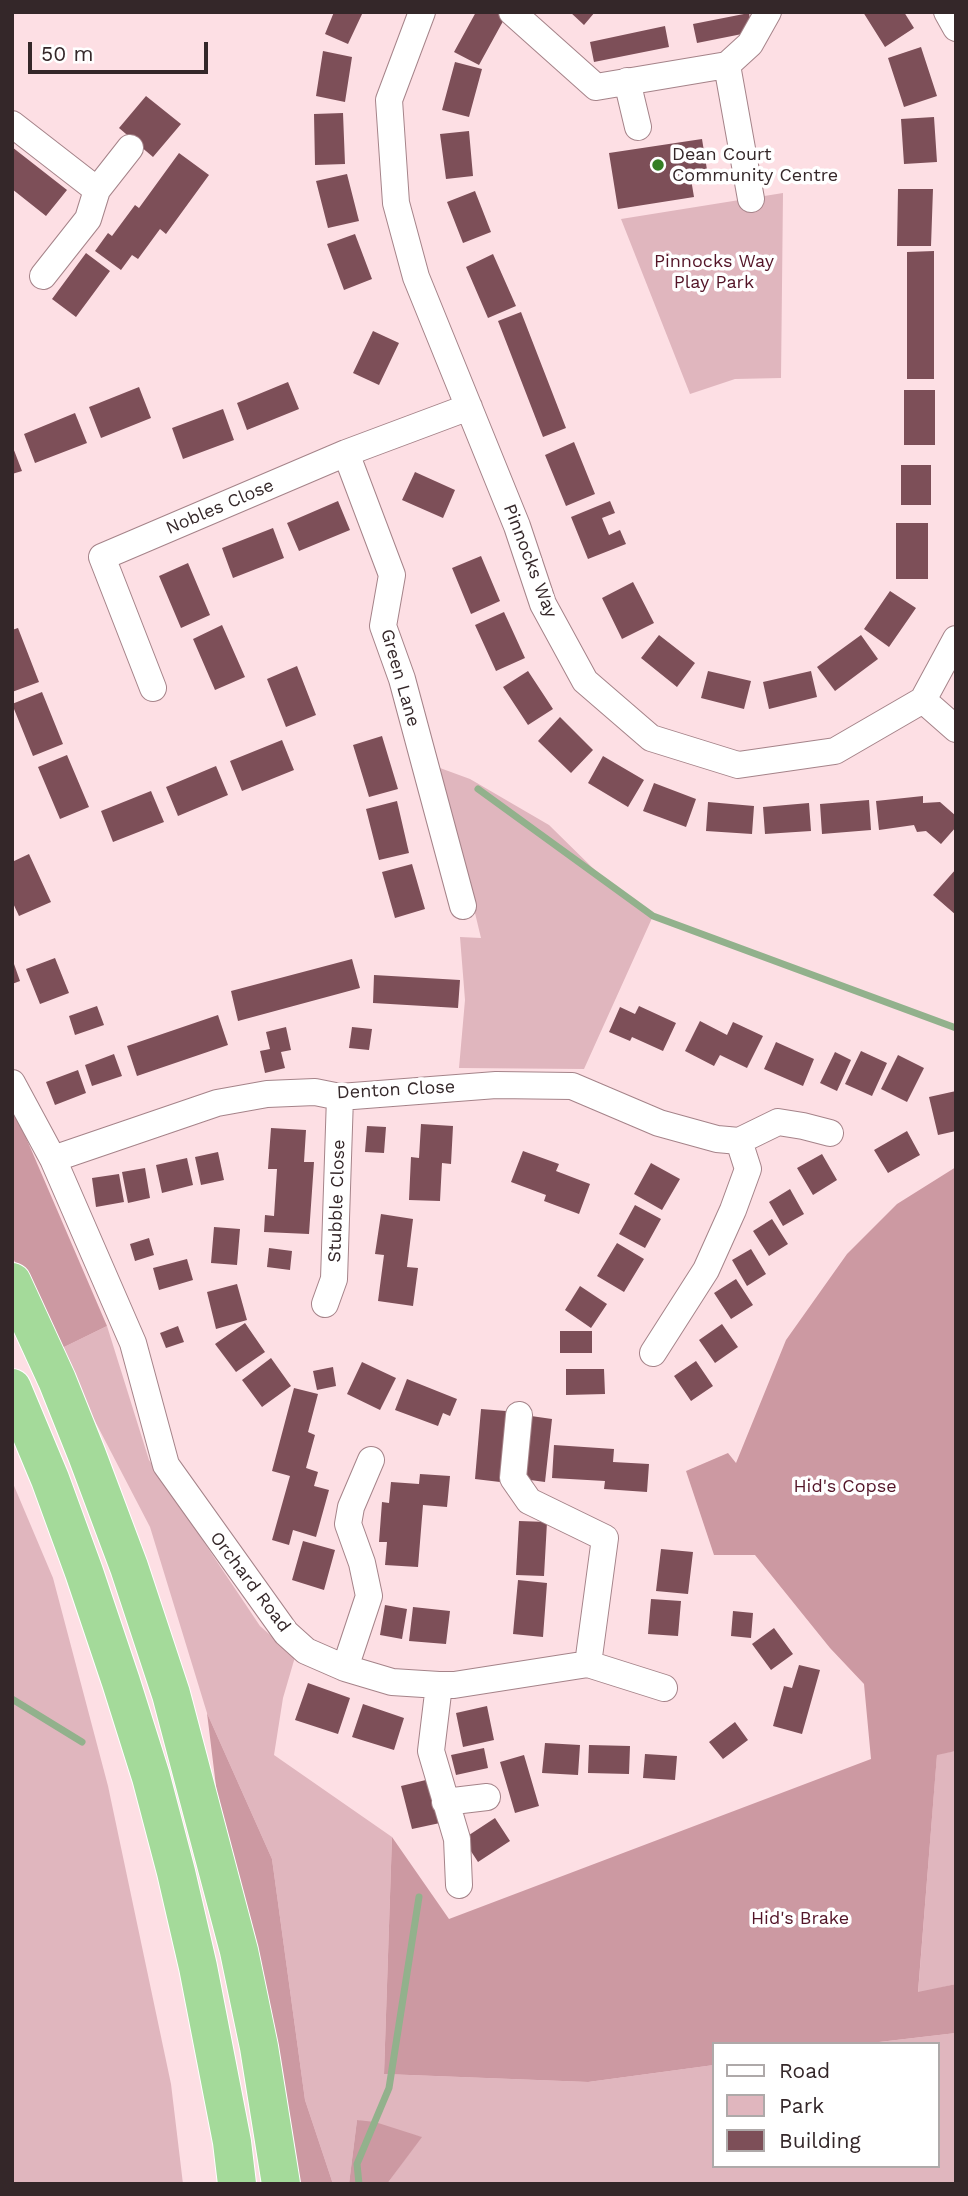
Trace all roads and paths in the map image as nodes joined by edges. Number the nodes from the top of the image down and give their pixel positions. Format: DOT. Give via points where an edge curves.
graph roads {
  1 [pos="422,12"];
  2 [pos="512,12"];
  3 [pos="768,12"];
  4 [pos="947,12"];
  5 [pos="956,28"];
  6 [pos="727,65"];
  7 [pos="627,81"];
  8 [pos="12,124"];
  9 [pos="638,127"];
  10 [pos="130,148"];
  11 [pos="96,190"];
  12 [pos="751,199"];
  13 [pos="43,276"];
  14 [pos="469,407"];
  15 [pos="346,453"];
  16 [pos="956,639"];
  17 [pos="153,688"];
  18 [pos="923,700"];
  19 [pos="956,729"];
  20 [pos="463,906"];
  21 [pos="12,1083"];
  22 [pos="340,1097"];
  23 [pos="830,1133"];
  24 [pos="739,1141"];
  25 [pos="53,1158"];
  26 [pos="12,1282"];
  27 [pos="326,1304"];
  28 [pos="653,1353"];
  29 [pos="12,1388"];
  30 [pos="519,1415"];
  31 [pos="371,1460"];
  32 [pos="588,1664"];
  33 [pos="345,1668"];
  34 [pos="439,1685"];
  35 [pos="664,1688"];
  36 [pos="487,1797"];
  37 [pos="445,1802"];
  38 [pos="459,1885"];
  39 [pos="237,2184"];
  40 [pos="281,2184"];
  1 -- 14 [label="street, Pinnocks Way" via="389,100 396,203 416,277"];
  2 -- 7 [label="street" via="596,87"];
  3 -- 6 [label="street" via="750,44"];
  4 -- 5 [label="street"];
  6 -- 7 [label="street"];
  6 -- 12 [label="street"];
  7 -- 9 [label="street"];
  8 -- 11 [label="street"];
  10 -- 11 [label="street"];
  11 -- 13 [label="street" via="88,219"];
  14 -- 15 [label="street, Nobles Close"];
  14 -- 18 [label="street, Pinnocks Way" via="543,604 585,681 651,738 738,765 835,751"];
  15 -- 17 [label="street, Nobles Close" via="102,557"];
  15 -- 20 [label="street, Green Lane" via="392,575 383,626 402,679"];
  16 -- 18 [label="street"];
  18 -- 19 [label="street"];
  21 -- 25 [label="street, Orchard Road"];
  22 -- 24 [label="street, Denton Close" via="496,1084 572,1086 659,1123"];
  22 -- 25 [label="street, Denton Close" via="315,1092 267,1094 217,1103"];
  22 -- 27 [label="street, Stubble Close" via="334,1279"];
  23 -- 24 [label="street" via="778,1122"];
  24 -- 28 [label="street" via="748,1169 733,1210 706,1270"];
  25 -- 33 [label="street, Orchard Road" via="133,1343 166,1465 286,1633 306,1651"];
  26 -- 40 [label="highway" via="87,1455 171,1694 239,1951"];
  29 -- 39 [label="highway" via="84,1572 151,1777 198,1967"];
  30 -- 32 [label="street" via="513,1478 528,1501 606,1538"];
  31 -- 33 [label="street" via="348,1524 369,1596"];
  32 -- 34 [label="street, Orchard Road"];
  32 -- 35 [label="street"];
  33 -- 34 [label="street, Orchard Road" via="392,1682"];
  34 -- 37 [label="street" via="431,1751"];
  36 -- 37 [label="street"];
  37 -- 38 [label="street" via="457,1839"];
}
